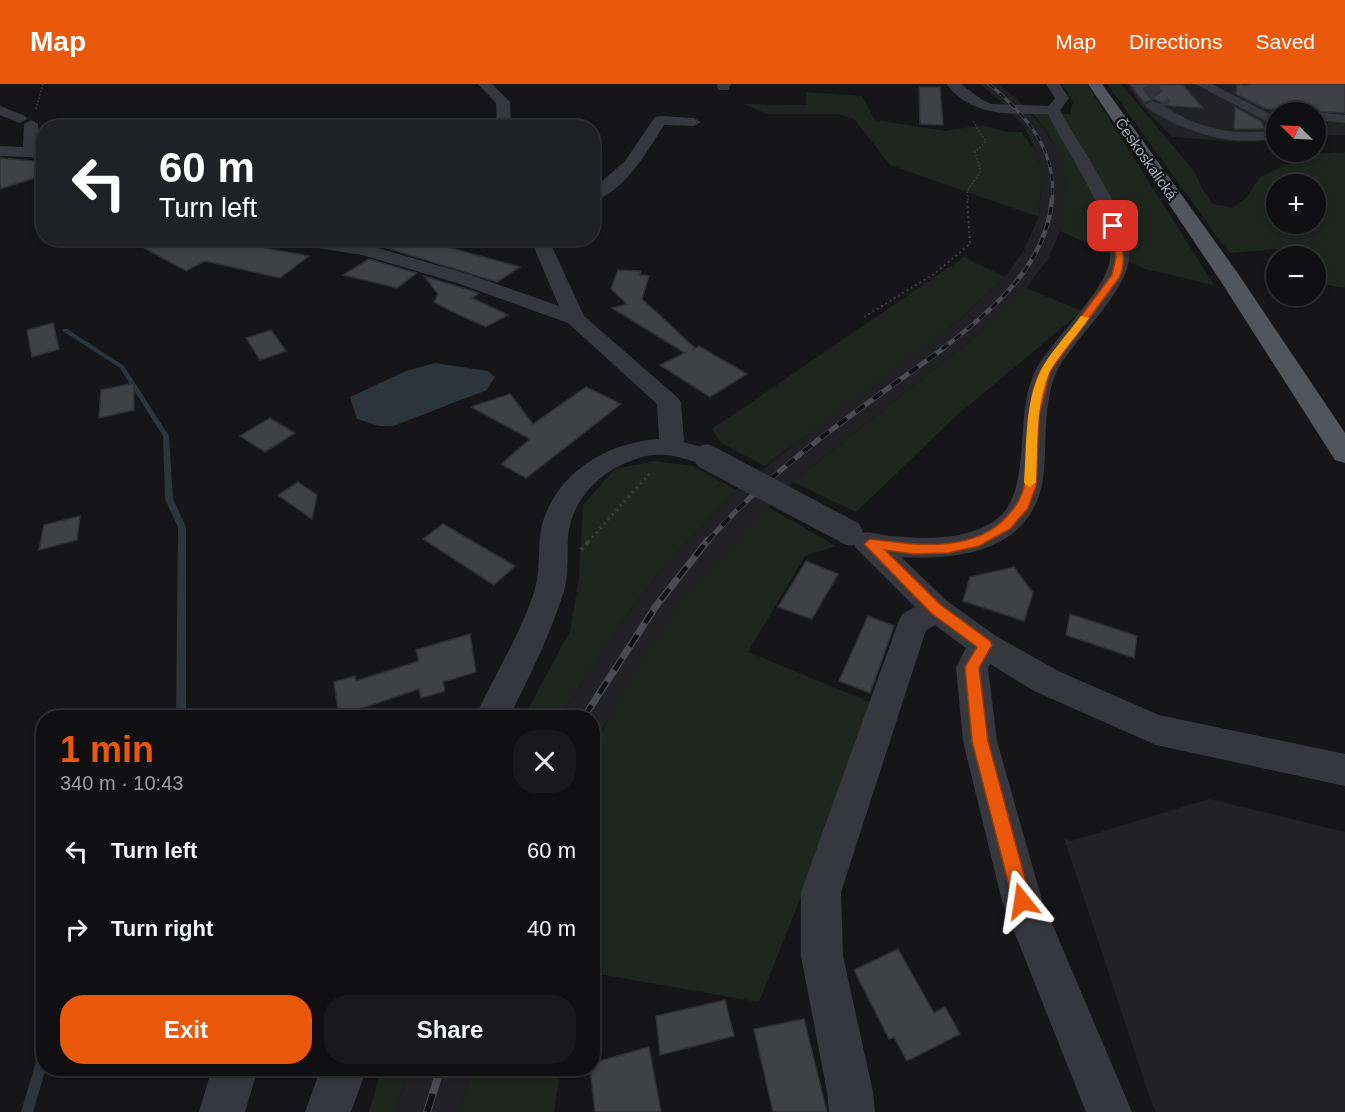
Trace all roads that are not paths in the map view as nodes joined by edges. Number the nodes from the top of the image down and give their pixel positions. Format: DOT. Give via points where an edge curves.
graph roads {
  1 [pos="485,84"];
  2 [pos="953,84"];
  3 [pos="1095,84"];
  4 [pos="1202,84"];
  5 [pos="1053,97"];
  6 [pos="1231,99"];
  7 [pos="1159,106"];
  8 [pos="0,110"];
  9 [pos="1253,110"];
  10 [pos="1266,111"];
  11 [pos="1266,117"];
  12 [pos="1326,117"];
  13 [pos="1345,119"];
  14 [pos="504,120"];
  15 [pos="694,122"];
  16 [pos="1202,131"];
  17 [pos="1266,137"];
  18 [pos="0,151"];
  19 [pos="36,151"];
  20 [pos="36,154"];
  21 [pos="600,192"];
  22 [pos="338,246"];
  23 [pos="543,246"];
  24 [pos="575,319"];
  25 [pos="691,452"];
  26 [pos="1345,454"];
  27 [pos="860,538"];
  28 [pos="936,609"];
  29 [pos="985,645"];
  30 [pos="496,710"];
  31 [pos="1345,770"];
  32 [pos="233,1076"];
  33 [pos="341,1076"];
  34 [pos="222,1112"];
  35 [pos="328,1112"];
  36 [pos="852,1112"];
  37 [pos="1109,1112"];
  1 -- 14 [label="street" via="503,102"];
  2 -- 5 [label="street" via="975,104 992,110"];
  3 -- 26 [label="main road, Českoskalická"];
  4 -- 6 [label="street"];
  5 -- 27 [label="street" via="1113,226 1119,246 1119,268 1045,370 1034,415 1030,486 1023,505 1006,526 974,543 913,549"];
  6 -- 9 [label="street"];
  6 -- 16 [label="street" via="1201,105"];
  7 -- 16 [label="street" via="1178,122"];
  8 -- 19 [label="street" via="26,121"];
  9 -- 10 [label="street"];
  9 -- 11 [label="street"];
  12 -- 13 [label="street"];
  15 -- 21 [label="street" via="660,120 631,164"];
  16 -- 17 [label="street"];
  18 -- 20 [label="street"];
  22 -- 24 [label="street" via="464,279"];
  23 -- 24 [label="street"];
  24 -- 25 [label="street" via="669,402"];
  25 -- 27 [label="street, bridge"];
  25 -- 30 [label="street" via="643,448 610,460 567,496 556,524 551,585 531,640"];
  27 -- 28 [label="street"];
  28 -- 29 [label="street"];
  28 -- 36 [label="street" via="914,623 821,892 822,956"];
  29 -- 31 [label="street" via="1046,681 1156,730"];
  29 -- 37 [label="street" via="972,667 980,741 1022,901"];
  32 -- 34 [label="street"];
  33 -- 35 [label="street"];
}
